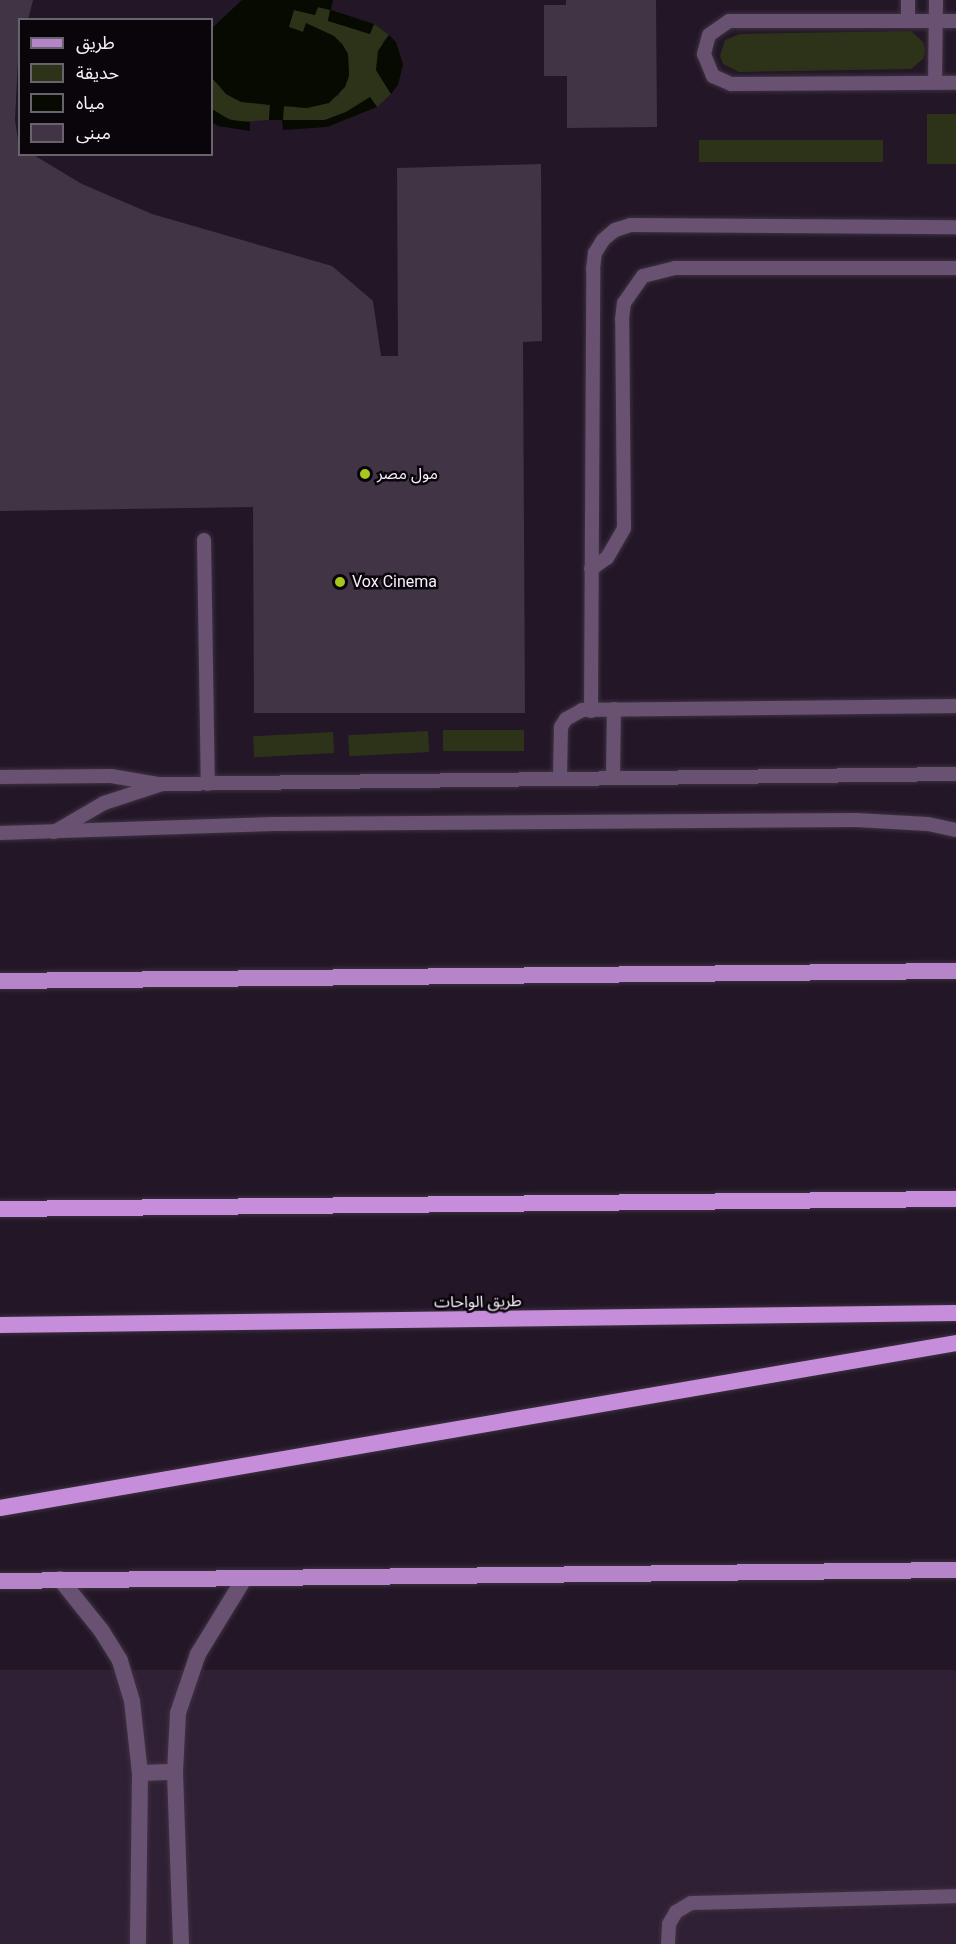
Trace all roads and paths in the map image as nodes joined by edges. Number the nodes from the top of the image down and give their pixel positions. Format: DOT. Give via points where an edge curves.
graph roads {
  1 [pos="909,0"];
  2 [pos="936,0"];
  3 [pos="908,21"];
  4 [pos="935,21"];
  5 [pos="956,21"];
  6 [pos="935,83"];
  7 [pos="956,83"];
  8 [pos="956,227"];
  9 [pos="956,268"];
  10 [pos="204,540"];
  11 [pos="591,569"];
  12 [pos="956,706"];
  13 [pos="614,710"];
  14 [pos="591,711"];
  15 [pos="956,774"];
  16 [pos="0,777"];
  17 [pos="560,777"];
  18 [pos="613,777"];
  19 [pos="162,784"];
  20 [pos="208,784"];
  21 [pos="956,830"];
  22 [pos="0,833"];
  23 [pos="53,833"];
  24 [pos="956,971"];
  25 [pos="0,981"];
  26 [pos="956,1200"];
  27 [pos="0,1209"];
  28 [pos="956,1313"];
  29 [pos="0,1325"];
  30 [pos="956,1343"];
  31 [pos="0,1508"];
  32 [pos="956,1570"];
  33 [pos="60,1579"];
  34 [pos="244,1579"];
  35 [pos="0,1581"];
  36 [pos="175,1772"];
  37 [pos="140,1773"];
  38 [pos="956,1896"];
  39 [pos="138,1944"];
  40 [pos="181,1944"];
  41 [pos="668,1944"];
  1 -- 3 [label="lane"];
  2 -- 4 [label="lane"];
  3 -- 4 [label="lane"];
  3 -- 6 [label="lane" via="729,21 709,35 704,54 713,76 731,84"];
  4 -- 5 [label="lane"];
  4 -- 6 [label="lane"];
  6 -- 7 [label="lane"];
  8 -- 11 [label="lane" via="630,225 603,240 595,253 593,269"];
  9 -- 11 [label="lane" via="675,268 643,276 628,295 622,319 624,528 607,558"];
  10 -- 20 [label="lane"];
  11 -- 14 [label="lane"];
  12 -- 13 [label="lane"];
  13 -- 14 [label="lane"];
  13 -- 18 [label="lane"];
  14 -- 17 [label="lane" via="573,714 561,727"];
  15 -- 18 [label="lane"];
  16 -- 19 [label="lane" via="111,776"];
  17 -- 18 [label="lane"];
  17 -- 20 [label="lane"];
  19 -- 20 [label="lane"];
  19 -- 23 [label="lane" via="104,803"];
  21 -- 23 [label="lane" via="928,824 856,820 274,824"];
  22 -- 23 [label="lane"];
  24 -- 25 [label="main road"];
  26 -- 27 [label="highway"];
  28 -- 29 [label="highway, طريق الواحات"];
  30 -- 31 [label="highway"];
  32 -- 34 [label="main road"];
  33 -- 34 [label="main road"];
  33 -- 35 [label="main road"];
  33 -- 37 [label="street" via="120,1661 132,1701"];
  34 -- 36 [label="street" via="185,1684 178,1713"];
  36 -- 37 [label="street"];
  36 -- 40 [label="street"];
  37 -- 39 [label="street"];
  38 -- 41 [label="lane" via="691,1903 676,1912 669,1924"];
}
